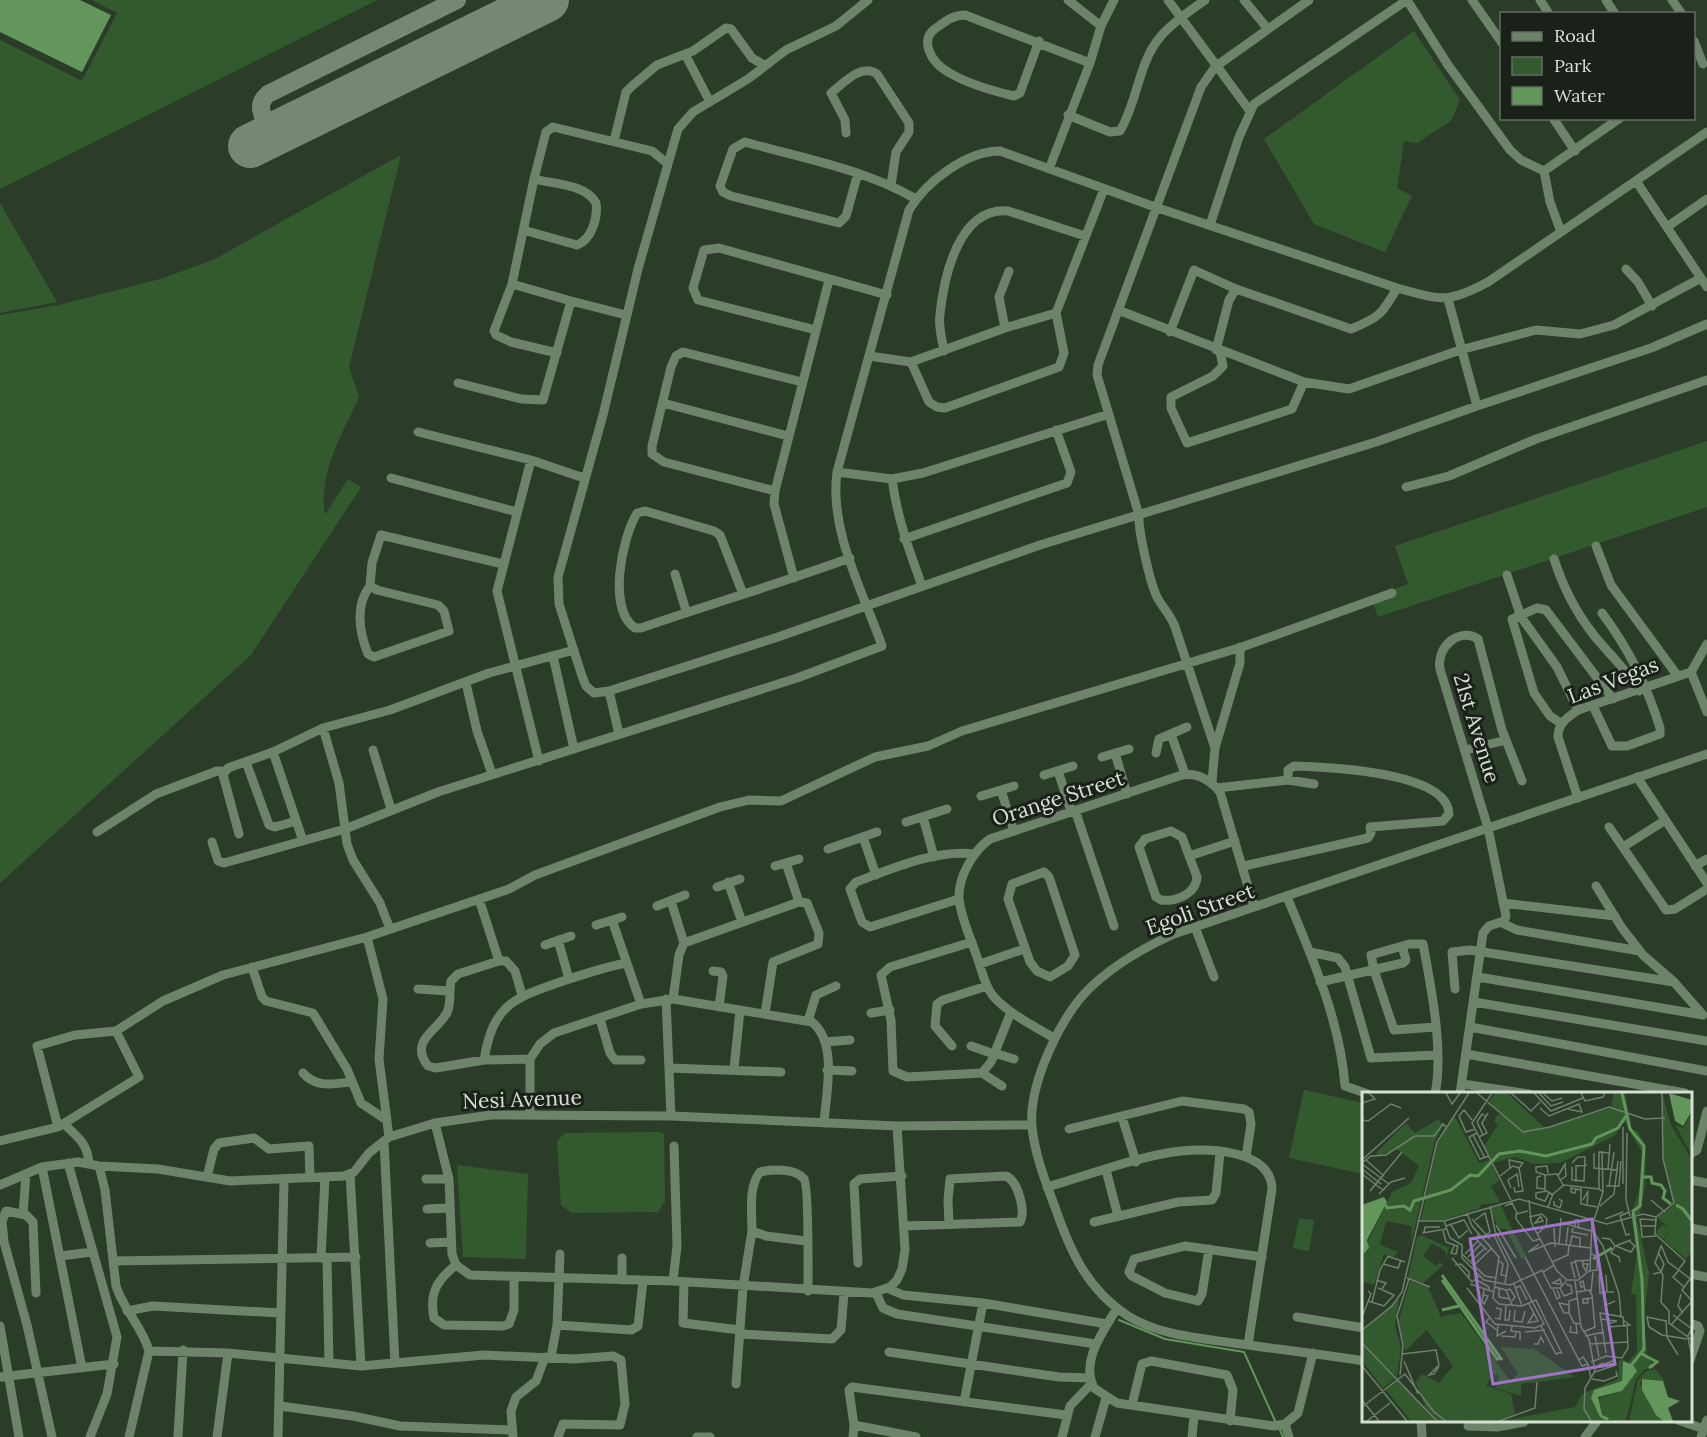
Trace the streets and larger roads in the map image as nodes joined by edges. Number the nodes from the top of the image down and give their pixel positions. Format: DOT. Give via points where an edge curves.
graph roads {
  1 [pos="868,0"];
  2 [pos="1068,0"];
  3 [pos="1114,0"];
  4 [pos="1168,0"];
  5 [pos="1205,0"];
  6 [pos="1244,0"];
  7 [pos="1309,0"];
  8 [pos="1407,0"];
  9 [pos="1472,0"];
  10 [pos="1180,18"];
  11 [pos="1101,26"];
  12 [pos="1267,28"];
  13 [pos="1500,40"];
  14 [pos="1039,42"];
  15 [pos="1695,44"];
  16 [pos="685,54"];
  17 [pos="1090,63"];
  18 [pos="764,65"];
  19 [pos="1701,65"];
  20 [pos="1215,67"];
  21 [pos="710,102"];
  22 [pos="1250,111"];
  23 [pos="1068,115"];
  24 [pos="1554,120"];
  25 [pos="1617,120"];
  26 [pos="1707,132"];
  27 [pos="846,133"];
  28 [pos="614,141"];
  29 [pos="1575,151"];
  30 [pos="668,164"];
  31 [pos="1049,169"];
  32 [pos="1544,171"];
  33 [pos="858,173"];
  34 [pos="534,179"];
  35 [pos="1636,181"];
  36 [pos="891,185"];
  37 [pos="1104,189"];
  38 [pos="916,199"];
  39 [pos="1707,199"];
  40 [pos="1155,207"];
  41 [pos="1210,225"];
  42 [pos="1667,227"];
  43 [pos="523,230"];
  44 [pos="1561,232"];
  45 [pos="1085,236"];
  46 [pos="1626,269"];
  47 [pos="1009,271"];
  48 [pos="1701,278"];
  49 [pos="829,280"];
  50 [pos="512,284"];
  51 [pos="1707,287"];
  52 [pos="1397,288"];
  53 [pos="1236,289"];
  54 [pos="887,295"];
  55 [pos="1448,299"];
  56 [pos="571,302"];
  57 [pos="1652,306"];
  58 [pos="1118,310"];
  59 [pos="1056,313"];
  60 [pos="626,315"];
  61 [pos="1707,324"];
  62 [pos="1005,328"];
  63 [pos="816,330"];
  64 [pos="1170,332"];
  65 [pos="1460,350"];
  66 [pos="944,351"];
  67 [pos="1218,351"];
  68 [pos="557,353"];
  69 [pos="869,356"];
  70 [pos="911,362"];
  71 [pos="1707,380"];
  72 [pos="802,382"];
  73 [pos="1304,382"];
  74 [pos="458,383"];
  75 [pos="663,404"];
  76 [pos="1477,406"];
  77 [pos="1109,414"];
  78 [pos="1056,430"];
  79 [pos="418,432"];
  80 [pos="788,436"];
  81 [pos="531,460"];
  82 [pos="837,472"];
  83 [pos="392,478"];
  84 [pos="584,478"];
  85 [pos="892,479"];
  86 [pos="1406,487"];
  87 [pos="775,491"];
  88 [pos="517,512"];
  89 [pos="1139,514"];
  90 [pos="904,539"];
  91 [pos="1596,546"];
  92 [pos="850,558"];
  93 [pos="1554,559"];
  94 [pos="503,564"];
  95 [pos="675,574"];
  96 [pos="1507,575"];
  97 [pos="794,578"];
  98 [pos="370,586"];
  99 [pos="922,586"];
  100 [pos="1392,593"];
  101 [pos="743,594"];
  102 [pos="868,606"];
  103 [pos="686,611"];
  104 [pos="1602,613"];
  105 [pos="1521,617"];
  106 [pos="1707,644"];
  107 [pos="1240,647"];
  108 [pos="574,650"];
  109 [pos="552,656"];
  110 [pos="1186,662"];
  111 [pos="515,665"];
  112 [pos="1691,672"];
  113 [pos="1677,675"];
  114 [pos="466,683"];
  115 [pos="1643,689"];
  116 [pos="609,691"];
  117 [pos="1613,699"];
  118 [pos="1593,706"];
  119 [pos="1578,710"];
  120 [pos="1707,712"];
  121 [pos="1562,724"];
  122 [pos="1187,727"];
  123 [pos="323,728"];
  124 [pos="619,734"];
  125 [pos="1171,734"];
  126 [pos="1506,740"];
  127 [pos="574,748"];
  128 [pos="1215,748"];
  129 [pos="1129,749"];
  130 [pos="373,750"];
  131 [pos="1466,750"];
  132 [pos="273,752"];
  133 [pos="1115,753"];
  134 [pos="1156,753"];
  135 [pos="1707,754"];
  136 [pos="1102,757"];
  137 [pos="539,761"];
  138 [pos="246,762"];
  139 [pos="1073,766"];
  140 [pos="224,771"];
  141 [pos="1058,771"];
  142 [pos="492,774"];
  143 [pos="1185,774"];
  144 [pos="1044,775"];
  145 [pos="1637,777"];
  146 [pos="1288,780"];
  147 [pos="1522,781"];
  148 [pos="1314,784"];
  149 [pos="1214,785"];
  150 [pos="1014,786"];
  151 [pos="1001,790"];
  152 [pos="1127,794"];
  153 [pos="981,796"];
  154 [pos="1578,798"];
  155 [pos="391,809"];
  156 [pos="947,809"];
  157 [pos="1073,811"];
  158 [pos="922,818"];
  159 [pos="296,821"];
  160 [pos="1664,821"];
  161 [pos="906,822"];
  162 [pos="1609,827"];
  163 [pos="1488,828"];
  164 [pos="345,829"];
  165 [pos="1014,831"];
  166 [pos="97,832"];
  167 [pos="877,832"];
  168 [pos="240,834"];
  169 [pos="863,837"];
  170 [pos="303,841"];
  171 [pos="1235,841"];
  172 [pos="212,842"];
  173 [pos="1623,847"];
  174 [pos="828,849"];
  175 [pos="974,854"];
  176 [pos="1189,856"];
  177 [pos="934,857"];
  178 [pos="799,859"];
  179 [pos="1707,859"];
  180 [pos="786,863"];
  181 [pos="775,866"];
  182 [pos="1244,866"];
  183 [pos="1695,866"];
  184 [pos="876,875"];
  185 [pos="740,879"];
  186 [pos="728,882"];
  187 [pos="1707,883"];
  188 [pos="1596,886"];
  189 [pos="717,887"];
  190 [pos="1707,889"];
  191 [pos="685,895"];
  192 [pos="1287,897"];
  193 [pos="479,899"];
  194 [pos="959,899"];
  195 [pos="671,901"];
  196 [pos="799,902"];
  197 [pos="1503,903"];
  198 [pos="657,906"];
  199 [pos="1254,907"];
  200 [pos="1615,916"];
  201 [pos="742,922"];
  202 [pos="1502,923"];
  203 [pos="596,925"];
  204 [pos="1114,926"];
  205 [pos="1195,927"];
  206 [pos="390,929"];
  207 [pos="571,936"];
  208 [pos="367,937"];
  209 [pos="558,940"];
  210 [pos="684,942"];
  211 [pos="972,942"];
  212 [pos="545,945"];
  213 [pos="1402,946"];
  214 [pos="1024,949"];
  215 [pos="1482,951"];
  216 [pos="1640,951"];
  217 [pos="1310,952"];
  218 [pos="499,961"];
  219 [pos="626,963"];
  220 [pos="980,964"];
  221 [pos="252,968"];
  222 [pos="1374,970"];
  223 [pos="713,971"];
  224 [pos="1348,976"];
  225 [pos="1214,977"];
  226 [pos="1478,977"];
  227 [pos="569,979"];
  228 [pos="1320,982"];
  229 [pos="1674,982"];
  230 [pos="836,986"];
  231 [pos="987,986"];
  232 [pos="418,989"];
  233 [pos="1455,989"];
  234 [pos="449,991"];
  235 [pos="522,995"];
  236 [pos="669,999"];
  237 [pos="1474,1002"];
  238 [pos="641,1004"];
  239 [pos="719,1006"];
  240 [pos="740,1010"];
  241 [pos="890,1010"];
  242 [pos="1011,1012"];
  243 [pos="765,1014"];
  244 [pos="871,1014"];
  245 [pos="1705,1017"];
  246 [pos="600,1019"];
  247 [pos="808,1021"];
  248 [pos="1435,1027"];
  249 [pos="1470,1027"];
  250 [pos="116,1031"];
  251 [pos="1054,1038"];
  252 [pos="850,1040"];
  253 [pos="1707,1041"];
  254 [pos="825,1042"];
  255 [pos="952,1046"];
  256 [pos="971,1046"];
  257 [pos="994,1053"];
  258 [pos="1466,1054"];
  259 [pos="1438,1055"];
  260 [pos="530,1059"];
  261 [pos="1014,1059"];
  262 [pos="484,1060"];
  263 [pos="641,1060"];
  264 [pos="669,1068"];
  265 [pos="734,1069"];
  266 [pos="827,1070"];
  267 [pos="852,1071"];
  268 [pos="1707,1071"];
  269 [pos="781,1072"];
  270 [pos="303,1073"];
  271 [pos="982,1073"];
  272 [pos="351,1082"];
  273 [pos="1002,1086"];
  274 [pos="1461,1089"];
  275 [pos="1362,1092"];
  276 [pos="1435,1092"];
  277 [pos="1502,1092"];
  278 [pos="1679,1092"];
  279 [pos="1707,1111"];
  280 [pos="530,1114"];
  281 [pos="671,1116"];
  282 [pos="1122,1117"];
  283 [pos="385,1119"];
  284 [pos="435,1123"];
  285 [pos="824,1123"];
  286 [pos="1032,1125"];
  287 [pos="61,1126"];
  288 [pos="897,1126"];
  289 [pos="1069,1129"];
  290 [pos="386,1139"];
  291 [pos="0,1141"];
  292 [pos="674,1146"];
  293 [pos="1220,1153"];
  294 [pos="1692,1154"];
  295 [pos="1706,1156"];
  296 [pos="1246,1157"];
  297 [pos="1136,1162"];
  298 [pos="68,1163"];
  299 [pos="89,1164"];
  300 [pos="99,1166"];
  301 [pos="42,1167"];
  302 [pos="1106,1170"];
  303 [pos="26,1174"];
  304 [pos="350,1174"];
  305 [pos="902,1176"];
  306 [pos="207,1177"];
  307 [pos="325,1177"];
  308 [pos="310,1178"];
  309 [pos="426,1179"];
  310 [pos="449,1179"];
  311 [pos="284,1180"];
  312 [pos="1692,1180"];
  313 [pos="1707,1183"];
  314 [pos="0,1185"];
  315 [pos="1047,1187"];
  316 [pos="449,1208"];
  317 [pos="427,1209"];
  318 [pos="23,1214"];
  319 [pos="1118,1216"];
  320 [pos="1094,1222"];
  321 [pos="949,1224"];
  322 [pos="904,1226"];
  323 [pos="1692,1228"];
  324 [pos="752,1231"];
  325 [pos="1707,1231"];
  326 [pos="806,1241"];
  327 [pos="451,1242"];
  328 [pos="430,1243"];
  329 [pos="1209,1249"];
  330 [pos="93,1252"];
  331 [pos="560,1254"];
  332 [pos="60,1256"];
  333 [pos="356,1257"];
  334 [pos="1262,1257"];
  335 [pos="324,1258"];
  336 [pos="622,1258"];
  337 [pos="282,1260"];
  338 [pos="113,1261"];
  339 [pos="858,1263"];
  340 [pos="456,1265"];
  341 [pos="1692,1274"];
  342 [pos="514,1277"];
  343 [pos="1707,1277"];
  344 [pos="559,1279"];
  345 [pos="622,1280"];
  346 [pos="643,1281"];
  347 [pos="673,1281"];
  348 [pos="684,1282"];
  349 [pos="743,1287"];
  350 [pos="887,1288"];
  351 [pos="808,1291"];
  352 [pos="36,1293"];
  353 [pos="844,1293"];
  354 [pos="876,1293"];
  355 [pos="983,1303"];
  356 [pos="1117,1308"];
  357 [pos="126,1311"];
  358 [pos="280,1313"];
  359 [pos="1297,1317"];
  360 [pos="1692,1323"];
  361 [pos="1107,1324"];
  362 [pos="557,1325"];
  363 [pos="0,1326"];
  364 [pos="980,1326"];
  365 [pos="1362,1328"];
  366 [pos="740,1332"];
  367 [pos="1096,1344"];
  368 [pos="1248,1345"];
  369 [pos="183,1350"];
  370 [pos="149,1351"];
  371 [pos="889,1352"];
  372 [pos="228,1353"];
  373 [pos="1313,1353"];
  374 [pos="1692,1354"];
  375 [pos="279,1357"];
  376 [pos="548,1357"];
  377 [pos="1362,1361"];
  378 [pos="329,1363"];
  379 [pos="394,1363"];
  380 [pos="972,1363"];
  381 [pos="114,1364"];
  382 [pos="361,1366"];
  383 [pos="82,1368"];
  384 [pos="37,1374"];
  385 [pos="5,1377"];
  386 [pos="1091,1381"];
  387 [pos="736,1384"];
  388 [pos="1106,1398"];
  389 [pos="964,1402"];
  390 [pos="1132,1405"];
  391 [pos="280,1406"];
  392 [pos="1066,1415"];
  393 [pos="1194,1416"];
  394 [pos="1230,1421"];
  395 [pos="1421,1422"];
  396 [pos="1524,1422"];
  397 [pos="1596,1422"];
  398 [pos="1684,1422"];
  399 [pos="854,1425"];
  400 [pos="1280,1425"];
  401 [pos="475,1427"];
  402 [pos="1467,1427"];
  403 [pos="1704,1429"];
  404 [pos="437,1432"];
  405 [pos="513,1433"];
  406 [pos="19,1437"];
  407 [pos="52,1437"];
  408 [pos="92,1437"];
  409 [pos="129,1437"];
  410 [pos="178,1437"];
  411 [pos="217,1437"];
  412 [pos="278,1437"];
  413 [pos="475,1437"];
  414 [pos="558,1437"];
  415 [pos="697,1437"];
  416 [pos="710,1437"];
  417 [pos="853,1437"];
  418 [pos="916,1437"];
  419 [pos="1062,1437"];
  420 [pos="1095,1437"];
  421 [pos="1192,1437"];
  422 [pos="1290,1437"];
  423 [pos="1422,1437"];
  424 [pos="1585,1437"];
  1 -- 18 [label="street" via="837,26"];
  2 -- 11 [label="street"];
  3 -- 11 [label="street"];
  4 -- 10 [label="street"];
  5 -- 10 [label="street"];
  6 -- 12 [label="street"];
  7 -- 12 [label="street"];
  8 -- 22 [label="street" via="1260,98"];
  8 -- 32 [label="street" via="1510,150"];
  9 -- 13 [label="street"];
  10 -- 20 [label="street"];
  10 -- 23 [label="street" via="1161,35 1151,52 1120,131 1110,132"];
  11 -- 17 [label="street"];
  12 -- 20 [label="street"];
  14 -- 14 [label="street" via="961,15 952,16 929,32 926,40 928,49 947,72 1014,96 1020,93"];
  14 -- 17 [label="street"];
  15 -- 19 [label="street"];
  16 -- 18 [label="street" via="729,27 752,58"];
  16 -- 21 [label="street"];
  16 -- 28 [label="street" via="663,62 632,86"];
  17 -- 23 [label="street"];
  18 -- 21 [label="street"];
  20 -- 22 [label="street"];
  20 -- 40 [label="street" via="1196,98"];
  21 -- 30 [label="street" via="693,112 678,129"];
  22 -- 41 [label="street"];
  23 -- 31 [label="street"];
  24 -- 29 [label="street"];
  25 -- 29 [label="street"];
  26 -- 35 [label="street"];
  27 -- 36 [label="street" via="845,120 831,93 870,69 909,123 908,135 896,152"];
  28 -- 30 [label="street" via="652,151"];
  28 -- 34 [label="street" via="550,128 539,150"];
  29 -- 32 [label="street"];
  30 -- 60 [label="street"];
  31 -- 37 [label="street"];
  31 -- 38 [label="street" via="992,151 934,180"];
  32 -- 44 [label="street"];
  33 -- 33 [label="street" via="745,142 733,149 720,186 731,196 840,223 846,216"];
  33 -- 36 [label="street"];
  34 -- 43 [label="street"];
  34 -- 43 [label="street" via="589,195 596,203 596,219 585,241 577,245"];
  35 -- 42 [label="street"];
  35 -- 44 [label="street"];
  36 -- 38 [label="street"];
  37 -- 40 [label="street"];
  37 -- 45 [label="street"];
  38 -- 54 [label="street" via="902,229"];
  39 -- 42 [label="street"];
  40 -- 41 [label="street"];
  40 -- 58 [label="street"];
  41 -- 52 [label="street"];
  42 -- 48 [label="street"];
  43 -- 50 [label="street"];
  44 -- 55 [label="street" via="1488,282"];
  45 -- 59 [label="street"];
  45 -- 66 [label="street" via="1008,211 982,217 955,248 940,314"];
  46 -- 57 [label="street"];
  47 -- 62 [label="street" via="999,297"];
  48 -- 51 [label="street"];
  48 -- 57 [label="street"];
  49 -- 54 [label="street"];
  49 -- 63 [label="street"];
  49 -- 63 [label="street" via="712,247 704,250 693,288 698,300"];
  50 -- 56 [label="street"];
  50 -- 68 [label="street" via="495,333 511,342"];
  52 -- 53 [label="street" via="1383,314 1351,329"];
  52 -- 55 [label="street"];
  53 -- 64 [label="street" via="1194,270"];
  53 -- 67 [label="street" via="1229,300"];
  54 -- 69 [label="street"];
  55 -- 65 [label="street"];
  56 -- 60 [label="street"];
  56 -- 68 [label="street"];
  57 -- 65 [label="street" via="1614,325 1580,333 1536,330"];
  58 -- 64 [label="street"];
  58 -- 77 [label="street" via="1098,365"];
  59 -- 62 [label="street"];
  59 -- 70 [label="street" via="1064,353 1059,367 958,404 937,407 929,402"];
  60 -- 84 [label="street"];
  61 -- 76 [label="street" via="1605,365"];
  62 -- 66 [label="street"];
  63 -- 72 [label="street"];
  64 -- 67 [label="street"];
  65 -- 73 [label="street" via="1349,389"];
  65 -- 76 [label="street"];
  66 -- 70 [label="street"];
  67 -- 73 [label="street"];
  67 -- 73 [label="street" via="1223,366 1217,374 1171,397 1171,408 1187,442 1292,410"];
  68 -- 74 [label="street" via="541,400 496,394"];
  69 -- 70 [label="street"];
  69 -- 82 [label="street"];
  71 -- 86 [label="street" via="1536,439 1449,476"];
  72 -- 75 [label="street" via="683,352 674,360"];
  72 -- 80 [label="street"];
  75 -- 80 [label="street"];
  75 -- 87 [label="street" via="652,447 654,458"];
  76 -- 89 [label="street" via="1376,442"];
  77 -- 78 [label="street"];
  77 -- 89 [label="street"];
  78 -- 85 [label="street" via="923,473"];
  78 -- 90 [label="street" via="1071,472 1067,483"];
  79 -- 81 [label="street"];
  80 -- 87 [label="street"];
  81 -- 84 [label="street"];
  81 -- 88 [label="street"];
  82 -- 85 [label="street"];
  82 -- 92 [label="street" via="836,517"];
  83 -- 88 [label="street"];
  84 -- 108 [label="street" via="556,590"];
  85 -- 90 [label="street"];
  87 -- 97 [label="street" via="774,504"];
  88 -- 94 [label="street"];
  89 -- 99 [label="street"];
  89 -- 110 [label="street" via="1139,532 1149,573 1159,600 1169,612"];
  90 -- 99 [label="street"];
  91 -- 113 [label="street" via="1611,585"];
  92 -- 97 [label="street"];
  92 -- 102 [label="street"];
  93 -- 115 [label="street" via="1570,603"];
  94 -- 98 [label="street" via="381,535"];
  94 -- 111 [label="street" via="497,591"];
  95 -- 103 [label="street"];
  96 -- 105 [label="street"];
  97 -- 101 [label="street"];
  98 -- 98 [label="street" via="360,612 362,635 370,656 448,632 444,611 438,605"];
  99 -- 102 [label="street"];
  100 -- 107 [label="street"];
  101 -- 103 [label="street"];
  101 -- 103 [label="street" via="720,535 645,511 637,513 621,568 622,612 629,624 641,628"];
  102 -- 116 [label="street"];
  102 -- 124 [label="street" via="882,646 797,678"];
  104 -- 115 [label="street" via="1625,642"];
  105 -- 117 [label="street" via="1537,608 1548,612"];
  105 -- 119 [label="street" via="1557,667"];
  105 -- 121 [label="street" via="1510,622 1534,693 1550,716"];
  106 -- 112 [label="street, Las Vegas"];
  107 -- 110 [label="street"];
  107 -- 128 [label="street" via="1240,663"];
  108 -- 109 [label="street"];
  108 -- 116 [label="street" via="586,686 594,693"];
  109 -- 111 [label="street"];
  109 -- 127 [label="street"];
  110 -- 128 [label="street"];
  110 -- 193 [label="street" via="962,731 928,746 875,757 781,801 749,800 720,807"];
  111 -- 114 [label="street"];
  111 -- 137 [label="street"];
  112 -- 113 [label="street, Las Vegas"];
  112 -- 120 [label="street"];
  113 -- 115 [label="street, Las Vegas"];
  114 -- 123 [label="street"];
  114 -- 142 [label="street"];
  115 -- 117 [label="street, Las Vegas"];
  115 -- 118 [label="street" via="1660,728 1657,737 1612,746"];
  116 -- 124 [label="street"];
  117 -- 118 [label="street, Las Vegas"];
  118 -- 119 [label="street, Las Vegas"];
  119 -- 121 [label="street, Las Vegas"];
  121 -- 154 [label="street, Las Vegas" via="1558,737"];
  122 -- 125 [label="street"];
  123 -- 132 [label="street"];
  123 -- 164 [label="street" via="339,783"];
  124 -- 127 [label="street"];
  125 -- 134 [label="street" via="1159,740"];
  125 -- 143 [label="street"];
  126 -- 131 [label="street"];
  126 -- 131 [label="street, 21st Avenue" via="1480,644 1473,636 1466,636 1445,644 1438,660"];
  126 -- 147 [label="street, 21st Avenue"];
  127 -- 137 [label="street"];
  128 -- 149 [label="street"];
  129 -- 133 [label="street"];
  130 -- 155 [label="street"];
  131 -- 163 [label="street, 21st Avenue"];
  132 -- 138 [label="street"];
  132 -- 159 [label="street"];
  133 -- 136 [label="street"];
  133 -- 152 [label="street"];
  135 -- 145 [label="street, Egoli Street"];
  137 -- 142 [label="street"];
  138 -- 140 [label="street"];
  138 -- 159 [label="street" via="269,825"];
  139 -- 141 [label="street"];
  140 -- 166 [label="street" via="156,794"];
  140 -- 168 [label="street"];
  141 -- 144 [label="street"];
  141 -- 157 [label="street"];
  142 -- 155 [label="street"];
  143 -- 149 [label="street"];
  143 -- 152 [label="street, Orange Street"];
  145 -- 154 [label="street, Egoli Street"];
  145 -- 160 [label="street"];
  146 -- 148 [label="street"];
  146 -- 149 [label="street"];
  146 -- 182 [label="street" via="1288,770 1294,766 1401,777 1440,796 1449,814 1443,820 1370,827 1368,838"];
  149 -- 171 [label="street"];
  150 -- 151 [label="street"];
  151 -- 153 [label="street"];
  151 -- 165 [label="street"];
  152 -- 157 [label="street, Orange Street"];
  154 -- 163 [label="street, Egoli Street"];
  155 -- 164 [label="street"];
  156 -- 158 [label="street"];
  157 -- 165 [label="street, Orange Street"];
  157 -- 204 [label="street"];
  158 -- 161 [label="street"];
  158 -- 177 [label="street"];
  159 -- 170 [label="street"];
  160 -- 173 [label="street"];
  160 -- 183 [label="street"];
  162 -- 173 [label="street"];
  163 -- 192 [label="street, Egoli Street"];
  163 -- 197 [label="street, 21st Avenue"];
  164 -- 170 [label="street"];
  164 -- 206 [label="street" via="353,860 380,903"];
  165 -- 175 [label="street, Orange Street" via="990,839"];
  167 -- 169 [label="street"];
  169 -- 174 [label="street"];
  169 -- 184 [label="street"];
  170 -- 172 [label="street" via="224,863 218,861"];
  171 -- 176 [label="street"];
  171 -- 182 [label="street"];
  173 -- 190 [label="street" via="1666,910 1675,909"];
  175 -- 177 [label="street"];
  175 -- 194 [label="street"];
  176 -- 176 [label="street" via="1178,832 1140,842 1156,897 1166,901 1195,890 1197,877"];
  177 -- 184 [label="street"];
  178 -- 180 [label="street"];
  179 -- 183 [label="street"];
  180 -- 181 [label="street"];
  180 -- 196 [label="street"];
  182 -- 199 [label="street"];
  183 -- 187 [label="street"];
  184 -- 194 [label="street" via="852,884 850,889 862,921 870,927"];
  185 -- 186 [label="street"];
  186 -- 189 [label="street"];
  186 -- 201 [label="street"];
  188 -- 200 [label="street"];
  191 -- 195 [label="street"];
  192 -- 199 [label="street, Egoli Street"];
  192 -- 217 [label="street"];
  193 -- 206 [label="street"];
  193 -- 218 [label="street"];
  194 -- 211 [label="street"];
  195 -- 198 [label="street"];
  195 -- 210 [label="street"];
  196 -- 201 [label="street"];
  196 -- 243 [label="street" via="810,908 819,940 815,947 773,962"];
  197 -- 200 [label="street"];
  197 -- 202 [label="street, 21st Avenue" via="1506,916"];
  199 -- 205 [label="street, Egoli Street"];
  200 -- 216 [label="street"];
  201 -- 210 [label="street"];
  202 -- 215 [label="street" via="1485,929"];
  202 -- 216 [label="street" via="1517,930"];
  203 -- 219 [label="street" via="617,918"];
  205 -- 225 [label="street"];
  205 -- 251 [label="street, Egoli Street" via="1158,941 1110,970 1091,986"];
  206 -- 208 [label="street"];
  207 -- 209 [label="street"];
  208 -- 221 [label="street"];
  208 -- 283 [label="street" via="383,999 379,1059"];
  209 -- 212 [label="street"];
  209 -- 227 [label="street"];
  210 -- 236 [label="street"];
  211 -- 220 [label="street"];
  211 -- 241 [label="street" via="883,972 880,980"];
  213 -- 222 [label="street" via="1371,955"];
  213 -- 222 [label="street" via="1406,960 1403,963"];
  213 -- 248 [label="street" via="1423,944"];
  214 -- 214 [label="street" via="1037,971 1050,977 1068,966 1075,955 1044,872 1019,879 1008,891"];
  214 -- 220 [label="street"];
  215 -- 226 [label="street"];
  215 -- 229 [label="street"];
  215 -- 233 [label="street" via="1452,952"];
  216 -- 229 [label="street"];
  217 -- 224 [label="street" via="1338,958"];
  217 -- 228 [label="street"];
  218 -- 234 [label="street" via="458,974"];
  218 -- 235 [label="street" via="511,964"];
  219 -- 227 [label="street"];
  219 -- 238 [label="street"];
  220 -- 231 [label="street"];
  221 -- 250 [label="street" via="223,975 163,1001"];
  221 -- 272 [label="street" via="266,1001 307,1010 320,1022"];
  222 -- 224 [label="street"];
  222 -- 248 [label="street" via="1394,1030"];
  223 -- 239 [label="street" via="723,976"];
  224 -- 228 [label="street"];
  224 -- 259 [label="street" via="1371,1058"];
  226 -- 237 [label="street"];
  226 -- 245 [label="street"];
  227 -- 235 [label="street"];
  228 -- 275 [label="street" via="1339,1041 1345,1086"];
  229 -- 245 [label="street"];
  230 -- 247 [label="street" via="816,995"];
  231 -- 242 [label="street"];
  231 -- 255 [label="street" via="937,1004 936,1026"];
  232 -- 234 [label="street"];
  234 -- 262 [label="street" via="448,1009 425,1037 425,1063 436,1068"];
  235 -- 262 [label="street" via="494,1023 487,1037"];
  236 -- 238 [label="street"];
  236 -- 239 [label="street"];
  236 -- 264 [label="street"];
  237 -- 249 [label="street"];
  237 -- 253 [label="street"];
  238 -- 246 [label="street"];
  239 -- 240 [label="street"];
  240 -- 243 [label="street"];
  240 -- 265 [label="street"];
  241 -- 244 [label="street"];
  241 -- 271 [label="street" via="893,1071 907,1077"];
  242 -- 251 [label="street"];
  242 -- 257 [label="street"];
  243 -- 247 [label="street"];
  246 -- 260 [label="street" via="554,1033"];
  246 -- 263 [label="street" via="615,1060"];
  247 -- 254 [label="street" via="817,1026"];
  248 -- 259 [label="street"];
  249 -- 258 [label="street"];
  249 -- 268 [label="street"];
  250 -- 287 [label="street" via="139,1077"];
  250 -- 287 [label="street" via="75,1035 36,1046"];
  251 -- 286 [label="street, Egoli Street" via="1040,1077"];
  252 -- 254 [label="street"];
  254 -- 266 [label="street"];
  256 -- 257 [label="street"];
  257 -- 261 [label="street"];
  257 -- 271 [label="street"];
  258 -- 274 [label="street"];
  258 -- 278 [label="street"];
  259 -- 276 [label="street"];
  260 -- 262 [label="street"];
  260 -- 280 [label="street"];
  264 -- 265 [label="street"];
  264 -- 281 [label="street"];
  265 -- 269 [label="street"];
  266 -- 267 [label="street"];
  266 -- 285 [label="street"];
  270 -- 272 [label="street" via="319,1084"];
  271 -- 273 [label="street"];
  272 -- 283 [label="street" via="361,1103"];
  274 -- 277 [label="street"];
  279 -- 294 [label="street"];
  280 -- 281 [label="street, Nesi Avenue"];
  280 -- 284 [label="street, Nesi Avenue"];
  281 -- 285 [label="street, Nesi Avenue"];
  282 -- 289 [label="street"];
  282 -- 296 [label="street" via="1182,1101 1244,1109 1249,1112 1251,1124"];
  282 -- 297 [label="street"];
  283 -- 290 [label="street"];
  284 -- 290 [label="street, Nesi Avenue"];
  284 -- 310 [label="street"];
  285 -- 288 [label="street, Nesi Avenue"];
  286 -- 288 [label="street, Nesi Avenue"];
  286 -- 315 [label="street, Egoli Street"];
  287 -- 291 [label="street"];
  287 -- 299 [label="street" via="82,1140"];
  288 -- 305 [label="street"];
  290 -- 304 [label="street, Nesi Avenue"];
  290 -- 379 [label="street"];
  292 -- 347 [label="street" via="677,1246"];
  293 -- 296 [label="street"];
  293 -- 297 [label="street" via="1183,1151"];
  293 -- 319 [label="street" via="1212,1200 1178,1202"];
  294 -- 295 [label="street"];
  296 -- 334 [label="street" via="1264,1167 1272,1179"];
  297 -- 302 [label="street"];
  298 -- 299 [label="street"];
  298 -- 301 [label="street"];
  298 -- 330 [label="street"];
  299 -- 300 [label="street"];
  300 -- 306 [label="street"];
  300 -- 338 [label="street"];
  301 -- 303 [label="street"];
  301 -- 332 [label="street"];
  302 -- 315 [label="street"];
  302 -- 319 [label="street"];
  303 -- 314 [label="street"];
  303 -- 318 [label="street"];
  304 -- 307 [label="street"];
  304 -- 333 [label="street"];
  305 -- 322 [label="street"];
  305 -- 339 [label="street" via="860,1179 854,1184"];
  306 -- 308 [label="street" via="219,1143 254,1138 269,1149 309,1146"];
  306 -- 311 [label="street" via="230,1181"];
  307 -- 308 [label="street"];
  307 -- 335 [label="street"];
  308 -- 311 [label="street"];
  309 -- 310 [label="street"];
  310 -- 316 [label="street"];
  311 -- 337 [label="street"];
  312 -- 313 [label="street"];
  315 -- 356 [label="street, Egoli Street" via="1078,1265 1098,1292"];
  316 -- 317 [label="street"];
  316 -- 327 [label="street"];
  318 -- 352 [label="street" via="33,1222"];
  318 -- 384 [label="street" via="6,1211 2,1221"];
  319 -- 320 [label="street"];
  321 -- 321 [label="street" via="1020,1222 1023,1212 1014,1183 1006,1176 951,1179"];
  321 -- 322 [label="street"];
  322 -- 350 [label="street" via="902,1269"];
  323 -- 325 [label="street"];
  324 -- 326 [label="street"];
  324 -- 326 [label="street" via="755,1178 760,1172 779,1170 800,1175 806,1181"];
  324 -- 349 [label="street"];
  326 -- 351 [label="street"];
  327 -- 328 [label="street"];
  327 -- 340 [label="street"];
  329 -- 329 [label="street" via="1185,1246 1134,1259 1129,1272 1165,1293 1198,1301"];
  329 -- 334 [label="street"];
  330 -- 332 [label="street"];
  330 -- 381 [label="street" via="117,1337"];
  331 -- 344 [label="street"];
  332 -- 383 [label="street"];
  333 -- 335 [label="street"];
  333 -- 382 [label="street"];
  334 -- 368 [label="street"];
  335 -- 337 [label="street"];
  335 -- 378 [label="street"];
  336 -- 345 [label="street"];
  337 -- 338 [label="street"];
  337 -- 358 [label="street"];
  338 -- 357 [label="street" via="116,1286"];
  340 -- 342 [label="street" via="470,1275"];
  340 -- 342 [label="street" via="434,1287 434,1318 444,1325 509,1323 514,1310"];
  341 -- 343 [label="street"];
  342 -- 344 [label="street"];
  344 -- 345 [label="street"];
  344 -- 362 [label="street"];
  345 -- 346 [label="street"];
  346 -- 347 [label="street"];
  346 -- 362 [label="street" via="638,1326 630,1330"];
  347 -- 348 [label="street"];
  348 -- 349 [label="street"];
  348 -- 366 [label="street" via="683,1323"];
  349 -- 351 [label="street"];
  349 -- 366 [label="street"];
  350 -- 354 [label="street"];
  350 -- 355 [label="street" via="903,1295"];
  351 -- 353 [label="street"];
  353 -- 354 [label="street"];
  353 -- 366 [label="street" via="841,1330 832,1339"];
  354 -- 364 [label="street" via="883,1308 897,1314"];
  355 -- 361 [label="street"];
  355 -- 364 [label="street"];
  356 -- 361 [label="street"];
  356 -- 368 [label="street, Egoli Street" via="1162,1330"];
  357 -- 358 [label="street" via="153,1306"];
  357 -- 370 [label="street"];
  358 -- 375 [label="street"];
  359 -- 365 [label="street"];
  360 -- 374 [label="street" via="1700,1331"];
  361 -- 367 [label="street"];
  362 -- 376 [label="street"];
  363 -- 385 [label="street"];
  364 -- 367 [label="street"];
  364 -- 380 [label="street"];
  366 -- 387 [label="street"];
  367 -- 386 [label="street"];
  368 -- 373 [label="street, Egoli Street"];
  369 -- 370 [label="street"];
  369 -- 372 [label="street"];
  369 -- 410 [label="street"];
  370 -- 409 [label="street"];
  371 -- 380 [label="street"];
  372 -- 375 [label="street"];
  372 -- 411 [label="street"];
  373 -- 377 [label="street, Egoli Street"];
  373 -- 400 [label="street" via="1301,1405 1294,1419"];
  375 -- 378 [label="street"];
  375 -- 391 [label="street"];
  376 -- 379 [label="street" via="484,1355"];
  376 -- 405 [label="street" via="536,1381 516,1397 511,1411"];
  376 -- 414 [label="street" via="621,1359 625,1404 620,1425 562,1424"];
  378 -- 382 [label="street"];
  379 -- 382 [label="street"];
  380 -- 386 [label="street"];
  380 -- 389 [label="street"];
  381 -- 383 [label="street"];
  381 -- 408 [label="street"];
  383 -- 384 [label="street"];
  384 -- 385 [label="street"];
  384 -- 407 [label="street"];
  385 -- 406 [label="street"];
  386 -- 388 [label="street"];
  386 -- 392 [label="street"];
  388 -- 390 [label="street"];
  388 -- 420 [label="street"];
  389 -- 392 [label="street"];
  389 -- 399 [label="street" via="852,1387 849,1390"];
  390 -- 393 [label="street"];
  390 -- 394 [label="street" via="1142,1364 1172,1364 1227,1375 1233,1390"];
  391 -- 404 [label="street"];
  391 -- 412 [label="street"];
  392 -- 419 [label="street"];
  393 -- 394 [label="street"];
  393 -- 421 [label="street"];
  394 -- 400 [label="street"];
  395 -- 423 [label="street"];
  396 -- 402 [label="street"];
  397 -- 424 [label="street"];
  398 -- 403 [label="street"];
  399 -- 417 [label="street"];
  399 -- 418 [label="street"];
  400 -- 422 [label="street"];
  401 -- 404 [label="street"];
  401 -- 405 [label="street"];
  401 -- 413 [label="street"];
  415 -- 416 [label="street"];
}
